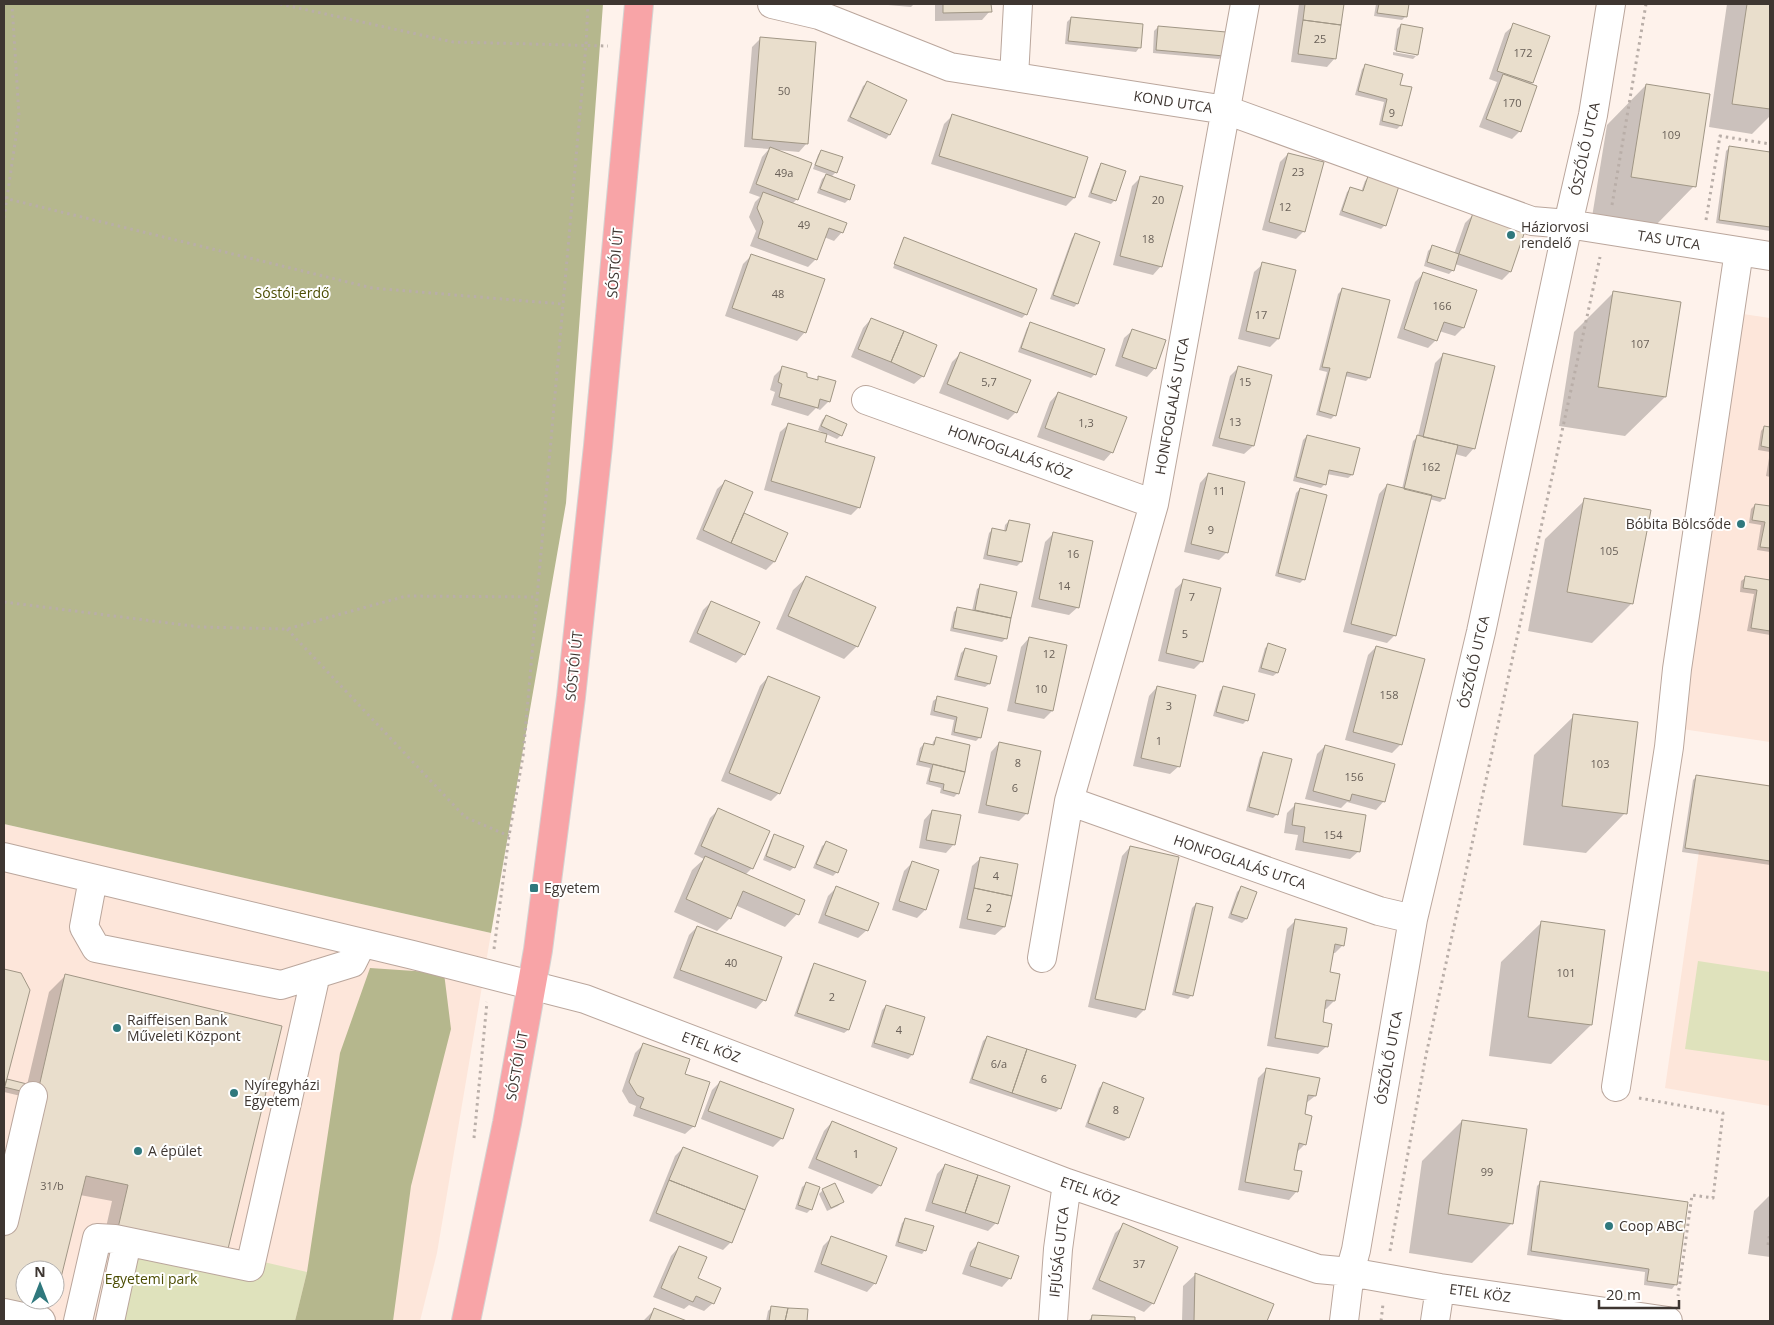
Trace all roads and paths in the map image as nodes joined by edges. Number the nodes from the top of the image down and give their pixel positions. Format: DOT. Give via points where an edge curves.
graph roads {
  1 [pos="12,4"];
  2 [pos="280,4"];
  3 [pos="588,4"];
  4 [pos="638,4"];
  5 [pos="772,4"];
  6 [pos="1018,4"];
  7 [pos="1245,4"];
  8 [pos="1611,4"];
  9 [pos="1646,4"];
  10 [pos="586,45"];
  11 [pos="636,49"];
  12 [pos="1014,78"];
  13 [pos="1226,110"];
  14 [pos="1770,144"];
  15 [pos="5,198"];
  16 [pos="4,218"];
  17 [pos="1568,224"];
  18 [pos="1606,229"];
  19 [pos="1702,245"];
  20 [pos="1739,251"];
  21 [pos="1770,256"];
  22 [pos="562,304"];
  23 [pos="866,400"];
  24 [pos="1154,504"];
  25 [pos="537,597"];
  26 [pos="4,602"];
  27 [pos="287,629"];
  28 [pos="1069,801"];
  29 [pos="509,836"];
  30 [pos="4,857"];
  31 [pos="93,879"];
  32 [pos="1413,919"];
  33 [pos="362,943"];
  34 [pos="1042,958"];
  35 [pos="316,974"];
  36 [pos="490,975"];
  37 [pos="532,986"];
  38 [pos="1616,1087"];
  39 [pos="33,1096"];
  40 [pos="474,1139"];
  41 [pos="1067,1183"];
  42 [pos="4,1221"];
  43 [pos="1770,1232"];
  44 [pos="127,1242"];
  45 [pos="1768,1245"];
  46 [pos="1350,1272"];
  47 [pos="1386,1278"];
  48 [pos="1440,1288"];
  49 [pos="1673,1312"];
  50 [pos="4,1313"];
  51 [pos="1550,1313"];
  52 [pos="41,1321"];
  53 [pos="78,1321"];
  54 [pos="110,1321"];
  55 [pos="466,1321"];
  56 [pos="1053,1321"];
  57 [pos="1344,1321"];
  58 [pos="1381,1321"];
  59 [pos="1435,1321"];
  1 -- 15 [label="path" via="19,116"];
  2 -- 10 [label="path" via="453,42"];
  3 -- 10 [label="path"];
  4 -- 11 [label="main road, SÓSTÓI ÚT"];
  5 -- 12 [label="street, KOND UTCA" via="819,15 950,67"];
  6 -- 12 [label="street"];
  7 -- 13 [label="street, HONFOGLALÁS UTCA"];
  8 -- 17 [label="street, ÓSZŐLŐ UTCA" via="1593,115"];
  9 -- 18 [label="path" via="1615,193"];
  10 -- 11 [label="path"];
  10 -- 22 [label="path"];
  11 -- 37 [label="main road, SÓSTÓI ÚT" via="571,697"];
  12 -- 13 [label="street, KOND UTCA"];
  13 -- 17 [label="street, KOND UTCA" via="1532,220"];
  13 -- 24 [label="street, HONFOGLALÁS UTCA"];
  14 -- 19 [label="path" via="1720,136"];
  15 -- 16 [label="path"];
  15 -- 22 [label="path" via="372,288"];
  17 -- 18 [label="street, TAS UTCA"];
  17 -- 32 [label="street, ÓSZŐLŐ UTCA" via="1481,632"];
  18 -- 19 [label="street, TAS UTCA"];
  18 -- 47 [label="path" via="1426,1055"];
  19 -- 20 [label="street, TAS UTCA"];
  20 -- 21 [label="street, TAS UTCA"];
  20 -- 38 [label="street" via="1677,669 1669,747"];
  22 -- 25 [label="path"];
  23 -- 24 [label="street, HONFOGLALÁS KÖZ"];
  24 -- 28 [label="street, HONFOGLALÁS UTCA"];
  25 -- 27 [label="path" via="406,596"];
  25 -- 29 [label="path" via="523,756"];
  26 -- 27 [label="path" via="200,627"];
  27 -- 29 [label="path" via="465,817"];
  28 -- 32 [label="street, HONFOGLALÁS UTCA" via="1379,911"];
  28 -- 34 [label="street, HONFOGLALÁS UTCA"];
  29 -- 36 [label="path"];
  30 -- 31 [label="street, ETEL KÖZ"];
  31 -- 33 [label="street, ETEL KÖZ"];
  31 -- 35 [label="street" via="84,927 96,948 281,985"];
  32 -- 46 [label="street, ÓSZŐLŐ UTCA"];
  33 -- 35 [label="street" via="352,963"];
  33 -- 36 [label="street, ETEL KÖZ"];
  35 -- 44 [label="street" via="250,1267"];
  36 -- 37 [label="street, ETEL KÖZ"];
  36 -- 40 [label="path"];
  37 -- 41 [label="street, ETEL KÖZ" via="585,999"];
  37 -- 55 [label="main road, SÓSTÓI ÚT"];
  38 -- 49 [label="path" via="1644,1100 1723,1113 1712,1198 1692,1195"];
  39 -- 42 [label="street"];
  41 -- 46 [label="street, ETEL KÖZ" via="1318,1269"];
  41 -- 56 [label="street, IFJÚSÁG UTCA"];
  43 -- 45 [label="path"];
  44 -- 53 [label="street" via="97,1238"];
  44 -- 54 [label="street"];
  46 -- 47 [label="street, ETEL KÖZ"];
  46 -- 57 [label="street, ÓSZŐLŐ UTCA"];
  47 -- 48 [label="street, ETEL KÖZ"];
  47 -- 58 [label="path"];
  48 -- 51 [label="street, ETEL KÖZ"];
  48 -- 59 [label="street"];
  49 -- 51 [label="street, ETEL KÖZ"];
  50 -- 52 [label="street"];
}
